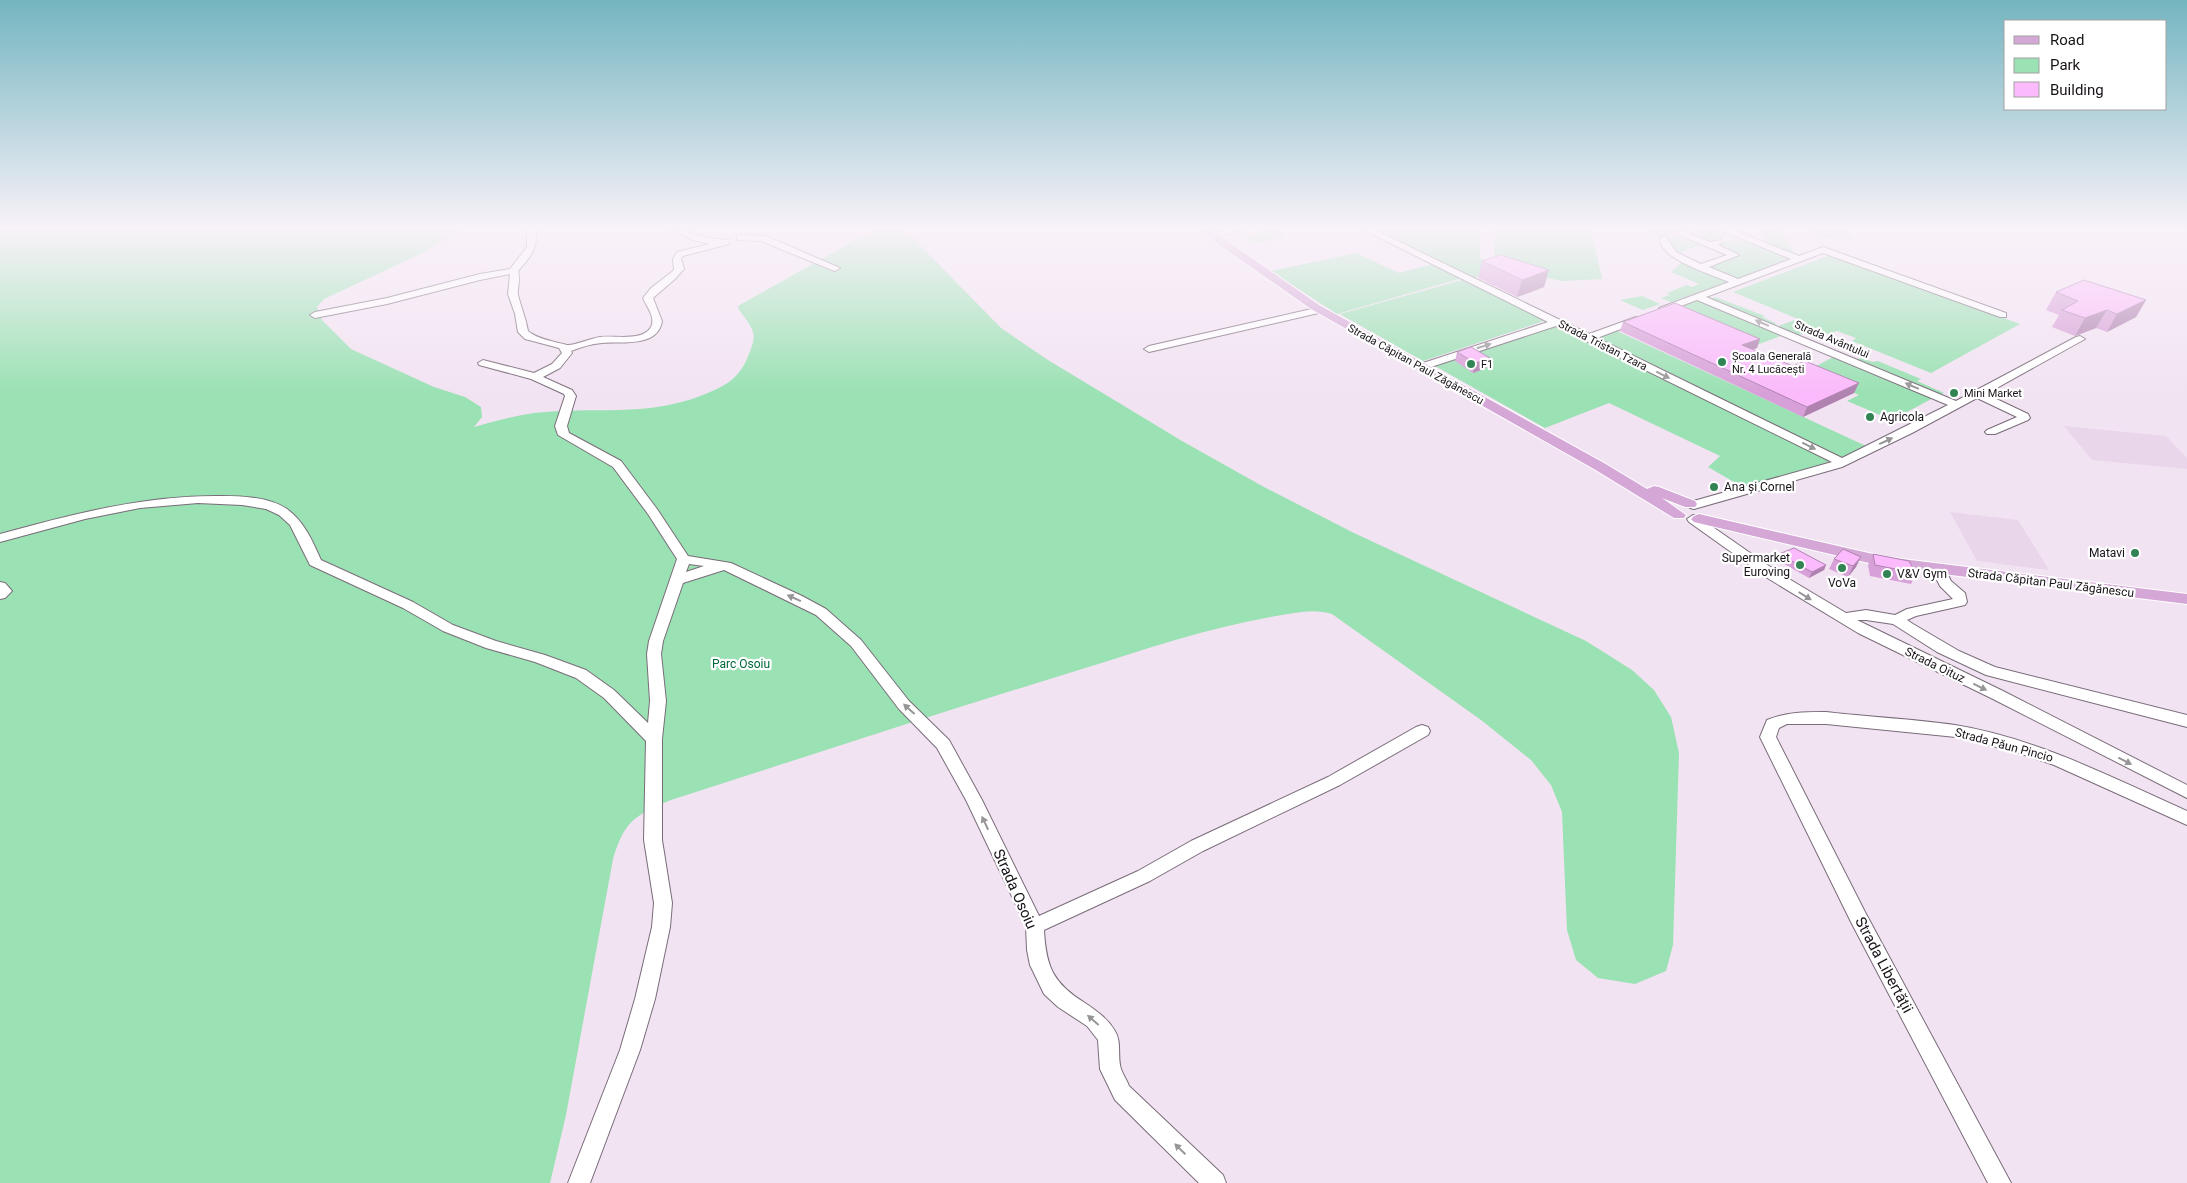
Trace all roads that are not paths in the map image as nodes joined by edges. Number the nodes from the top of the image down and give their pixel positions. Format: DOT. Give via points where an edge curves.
graph roads {
  1 [pos="457,283"];
  2 [pos="514,283"];
  3 [pos="664,283"];
  4 [pos="1279,283"];
  5 [pos="1477,283"];
  6 [pos="1735,283"];
  7 [pos="1915,283"];
  8 [pos="1698,297"];
  9 [pos="1320,310"];
  10 [pos="316,315"];
  11 [pos="2003,315"];
  12 [pos="1557,322"];
  13 [pos="1588,338"];
  14 [pos="2080,339"];
  15 [pos="1149,349"];
  16 [pos="566,350"];
  17 [pos="483,363"];
  18 [pos="1421,367"];
  19 [pos="535,377"];
  20 [pos="1977,394"];
  21 [pos="1957,405"];
  22 [pos="1991,432"];
  23 [pos="1842,462"];
  24 [pos="1692,511"];
  25 [pos="0,538"];
  26 [pos="684,559"];
  27 [pos="726,566"];
  28 [pos="1939,570"];
  29 [pos="678,580"];
  30 [pos="0,586"];
  31 [pos="0,595"];
  32 [pos="2187,599"];
  33 [pos="1843,620"];
  34 [pos="1897,620"];
  35 [pos="2187,721"];
  36 [pos="1422,731"];
  37 [pos="654,739"];
  38 [pos="1772,745"];
  39 [pos="2187,792"];
  40 [pos="2187,818"];
  41 [pos="1035,926"];
  42 [pos="579,1183"];
  43 [pos="1215,1183"];
  44 [pos="2000,1183"];
  1 -- 10 [label="street"];
  2 -- 16 [label="street" via="513,294 523,332 529,337 563,346"];
  3 -- 16 [label="street" via="648,298 657,320 656,326 648,333 636,339 594,341"];
  4 -- 9 [label="main road, Strada Căpitan Paul Zăgănescu"];
  5 -- 12 [label="street, Strada Tristan Tzara"];
  6 -- 8 [label="street"];
  7 -- 11 [label="street"];
  8 -- 13 [label="street"];
  21 -- 8 [label="street, Strada Avântului, one-way"];
  9 -- 15 [label="street"];
  9 -- 18 [label="main road, Strada Căpitan Paul Zăgănescu"];
  12 -- 13 [label="street, Strada Tristan Tzara"];
  18 -- 12 [label="street, one-way"];
  13 -- 23 [label="street, Strada Tristan Tzara, one-way"];
  14 -- 20 [label="street"];
  16 -- 19 [label="street" via="567,354 556,366"];
  17 -- 19 [label="street"];
  18 -- 24 [label="main road, Strada Căpitan Paul Zăgănescu" via="1599,466"];
  19 -- 26 [label="street" via="572,396 561,426 564,435 611,460 625,474"];
  20 -- 21 [label="street"];
  20 -- 22 [label="street" via="2024,416"];
  23 -- 21 [label="street, one-way"];
  23 -- 24 [label="street"];
  24 -- 28 [label="main road, Strada Căpitan Paul Zăgănescu" via="1857,556"];
  24 -- 33 [label="street, Strada Oituz, one-way" via="1774,576"];
  25 -- 37 [label="street" via="153,502 190,499 266,504 297,524 315,562 408,604 448,628 582,674 609,694"];
  26 -- 27 [label="street, Strada Osoiu"];
  26 -- 29 [label="street"];
  27 -- 29 [label="street"];
  41 -- 27 [label="street, Strada Osoiu, one-way" via="943,744 904,705 856,643 821,612"];
  28 -- 32 [label="main road, Strada Căpitan Paul Zăgănescu"];
  28 -- 34 [label="street" via="1945,583 1960,596 1960,602 1912,612"];
  29 -- 37 [label="street" via="654,654 658,701"];
  30 -- 31 [label="street" via="5,591"];
  33 -- 34 [label="street" via="1866,615"];
  33 -- 39 [label="street, Strada Oituz, one-way"];
  34 -- 35 [label="street" via="1941,649 1990,671"];
  36 -- 41 [label="street" via="1334,781 1197,846 1144,876"];
  37 -- 42 [label="street" via="653,840 663,903 661,927 630,1050"];
  38 -- 40 [label="street, Strada Păun Pincio" via="1768,737 1773,724 1784,719 1826,718 1956,731 2060,761"];
  38 -- 44 [label="street, Strada Libertății" via="1858,917"];
  43 -- 41 [label="street, Strada Osoiu, one-way" via="1122,1092 1110,1068 1108,1037 1094,1020 1051,988 1038,957"];
}
